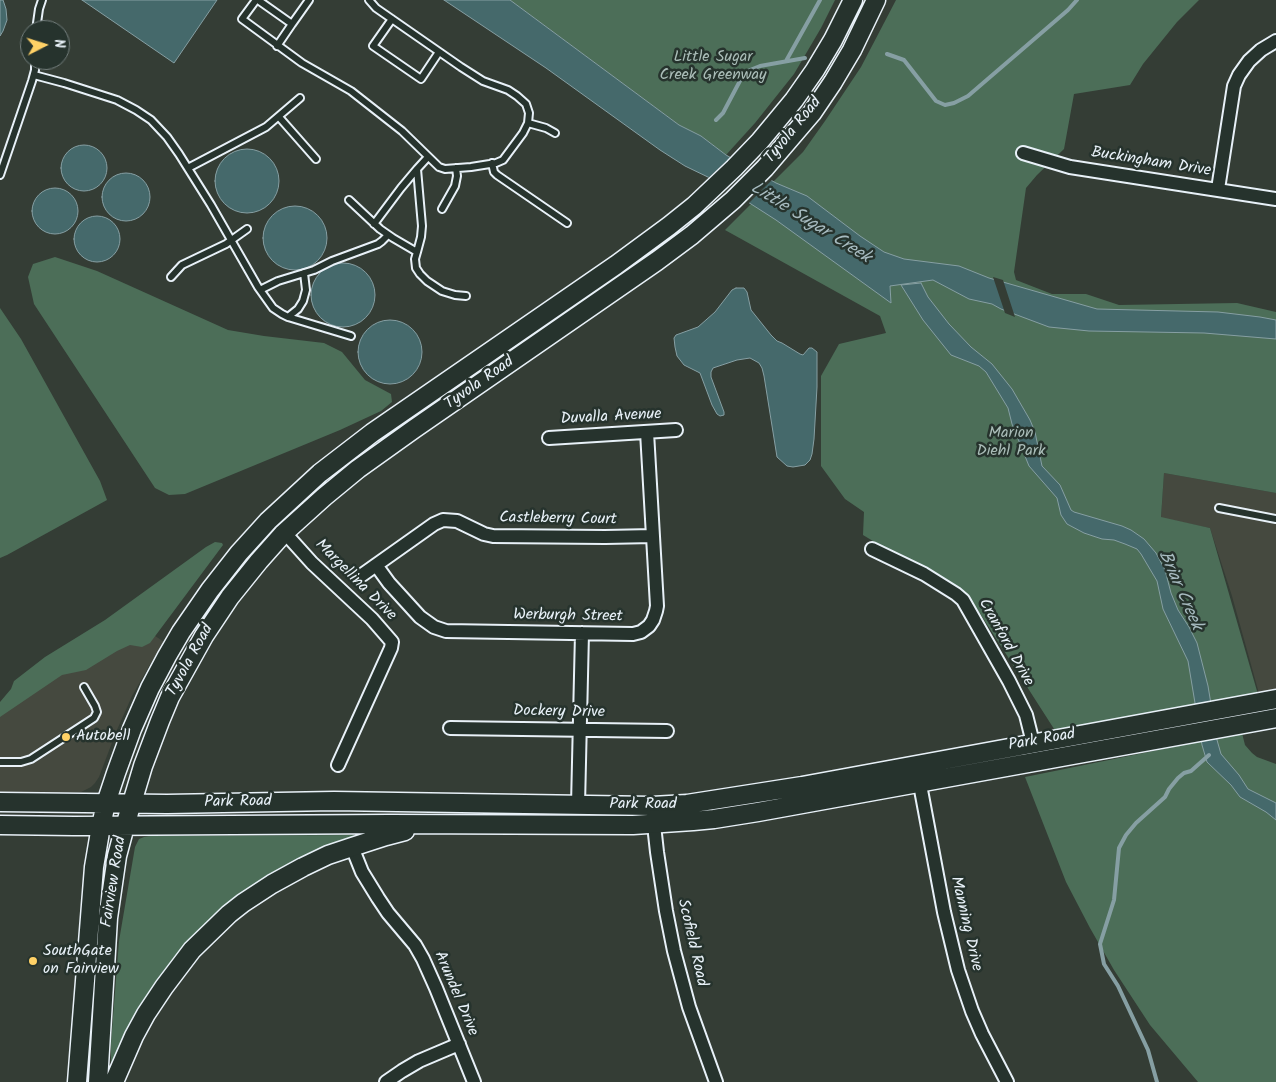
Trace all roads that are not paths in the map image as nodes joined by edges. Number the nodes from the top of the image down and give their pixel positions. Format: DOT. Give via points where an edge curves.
graph roads {
  1 [pos="42,0"];
  2 [pos="257,0"];
  3 [pos="309,0"];
  4 [pos="369,0"];
  5 [pos="853,0"];
  6 [pos="876,0"];
  7 [pos="392,19"];
  8 [pos="37,20"];
  9 [pos="292,24"];
  10 [pos="1276,41"];
  11 [pos="277,46"];
  12 [pos="439,52"];
  13 [pos="34,70"];
  14 [pos="34,75"];
  15 [pos="300,98"];
  16 [pos="279,116"];
  17 [pos="528,123"];
  18 [pos="555,133"];
  19 [pos="1023,153"];
  20 [pos="428,157"];
  21 [pos="316,159"];
  22 [pos="492,163"];
  23 [pos="2,164"];
  24 [pos="188,168"];
  25 [pos="456,168"];
  26 [pos="417,169"];
  27 [pos="0,175"];
  28 [pos="1218,189"];
  29 [pos="1276,199"];
  30 [pos="349,200"];
  31 [pos="442,209"];
  32 [pos="567,223"];
  33 [pos="374,224"];
  34 [pos="247,229"];
  35 [pos="388,235"];
  36 [pos="231,240"];
  37 [pos="417,252"];
  38 [pos="304,273"];
  39 [pos="171,277"];
  40 [pos="260,290"];
  41 [pos="466,296"];
  42 [pos="288,317"];
  43 [pos="352,336"];
  44 [pos="676,430"];
  45 [pos="647,432"];
  46 [pos="548,438"];
  47 [pos="1219,508"];
  48 [pos="1276,519"];
  49 [pos="284,533"];
  50 [pos="653,536"];
  51 [pos="872,549"];
  52 [pos="376,566"];
  53 [pos="362,575"];
  54 [pos="582,634"];
  55 [pos="84,687"];
  56 [pos="1276,699"];
  57 [pos="1276,718"];
  58 [pos="450,728"];
  59 [pos="580,730"];
  60 [pos="667,731"];
  61 [pos="1033,743"];
  62 [pos="0,762"];
  63 [pos="916,764"];
  64 [pos="338,765"];
  65 [pos="920,783"];
  66 [pos="0,802"];
  67 [pos="106,803"];
  68 [pos="131,804"];
  69 [pos="578,804"];
  70 [pos="652,806"];
  71 [pos="454,824"];
  72 [pos="654,824"];
  73 [pos="0,825"];
  74 [pos="101,826"];
  75 [pos="125,826"];
  76 [pos="352,847"];
  77 [pos="458,1044"];
  78 [pos="78,1082"];
  79 [pos="98,1082"];
  80 [pos="114,1082"];
  81 [pos="386,1082"];
  82 [pos="474,1082"];
  83 [pos="716,1082"];
  84 [pos="1007,1082"];
  1 -- 8 [label="lane"];
  2 -- 9 [label="lane"];
  2 -- 11 [label="lane" via="242,20"];
  3 -- 9 [label="lane"];
  4 -- 7 [label="lane"];
  5 -- 67 [label="main road, Tyvola Road" via="833,40 794,100 760,141 694,206 616,265 365,438 320,473 268,521 210,590 167,656 132,728"];
  6 -- 49 [label="main road, Tyvola Road" via="852,50 812,113 733,200 657,261 358,469"];
  7 -- 12 [label="lane"];
  7 -- 12 [label="lane" via="373,46 421,78"];
  9 -- 11 [label="lane"];
  10 -- 28 [label="street" via="1249,61 1234,86"];
  11 -- 20 [label="lane" via="351,91 402,131"];
  12 -- 17 [label="lane" via="474,76 517,96 528,108"];
  13 -- 14 [label="lane"];
  14 -- 23 [label="lane"];
  14 -- 24 [label="lane" via="107,96 136,110 152,120"];
  15 -- 16 [label="lane"];
  16 -- 21 [label="lane"];
  16 -- 24 [label="lane" via="266,127"];
  17 -- 18 [label="lane"];
  17 -- 22 [label="lane" via="506,157"];
  19 -- 28 [label="street, Buckingham Drive" via="1070,167"];
  20 -- 25 [label="lane" via="442,168"];
  20 -- 26 [label="lane"];
  22 -- 25 [label="lane"];
  22 -- 32 [label="lane" via="497,175"];
  23 -- 27 [label="lane"];
  24 -- 36 [label="lane"];
  25 -- 31 [label="lane" via="455,186"];
  26 -- 33 [label="lane"];
  26 -- 37 [label="lane" via="422,226"];
  28 -- 29 [label="street, Buckingham Drive"];
  30 -- 33 [label="lane"];
  33 -- 35 [label="lane"];
  34 -- 36 [label="lane"];
  35 -- 37 [label="lane"];
  35 -- 38 [label="lane" via="378,244"];
  36 -- 39 [label="lane" via="182,265"];
  36 -- 40 [label="lane"];
  37 -- 41 [label="lane" via="416,268 427,281 442,291"];
  38 -- 40 [label="lane"];
  38 -- 42 [label="lane" via="306,290 303,301"];
  40 -- 42 [label="lane" via="273,308"];
  42 -- 43 [label="lane"];
  44 -- 45 [label="street, Duvalla Avenue"];
  45 -- 46 [label="street, Duvalla Avenue"];
  45 -- 50 [label="street, Werburgh Street"];
  47 -- 48 [label="lane"];
  49 -- 64 [label="street, Margellina Drive" via="392,642"];
  49 -- 68 [label="main road, Tyvola Road" via="230,597 191,658 160,721"];
  50 -- 52 [label="street, Castleberry Court" via="493,536 443,520"];
  50 -- 54 [label="street, Werburgh Street" via="657,606 653,620 637,634"];
  51 -- 61 [label="street, Cranford Drive" via="924,574 962,600 1026,715"];
  52 -- 53 [label="street, Castleberry Court"];
  52 -- 54 [label="street, Werburgh Street" via="418,616 446,631"];
  54 -- 59 [label="street"];
  55 -- 62 [label="lane" via="97,712 94,718 31,760"];
  56 -- 61 [label="main road, Park Road"];
  57 -- 65 [label="main road, Park Road"];
  58 -- 59 [label="street, Dockery Drive"];
  59 -- 60 [label="street, Dockery Drive"];
  59 -- 69 [label="street"];
  61 -- 63 [label="main road, Park Road"];
  63 -- 65 [label="street, Manning Drive"];
  63 -- 70 [label="main road, Park Road" via="729,798"];
  65 -- 72 [label="main road, Park Road" via="736,816"];
  65 -- 84 [label="street, Manning Drive" via="958,970 982,1034"];
  66 -- 67 [label="main road, Park Road"];
  67 -- 68 [label="main road, Park Road"];
  67 -- 74 [label="main road, Fairview Road"];
  68 -- 69 [label="main road, Park Road" via="334,801"];
  68 -- 75 [label="main road, Fairview Road"];
  69 -- 70 [label="main road, Park Road"];
  70 -- 72 [label="street, Scofield Road"];
  71 -- 72 [label="main road, Park Road"];
  71 -- 75 [label="main road, Park Road"];
  71 -- 76 [label="main road" via="401,832"];
  72 -- 83 [label="street, Scofield Road" via="674,951 689,1007"];
  73 -- 74 [label="main road, Park Road"];
  74 -- 75 [label="main road, Park Road"];
  74 -- 78 [label="main road, Fairview Road" via="93,875"];
  75 -- 79 [label="main road, Fairview Road" via="107,926"];
  76 -- 77 [label="street, Arundel Drive" via="378,898 423,959"];
  76 -- 80 [label="main road" via="288,874 243,903 215,927 184,960 151,1006"];
  77 -- 81 [label="street" via="419,1061"];
  77 -- 82 [label="street, Arundel Drive"];
}
